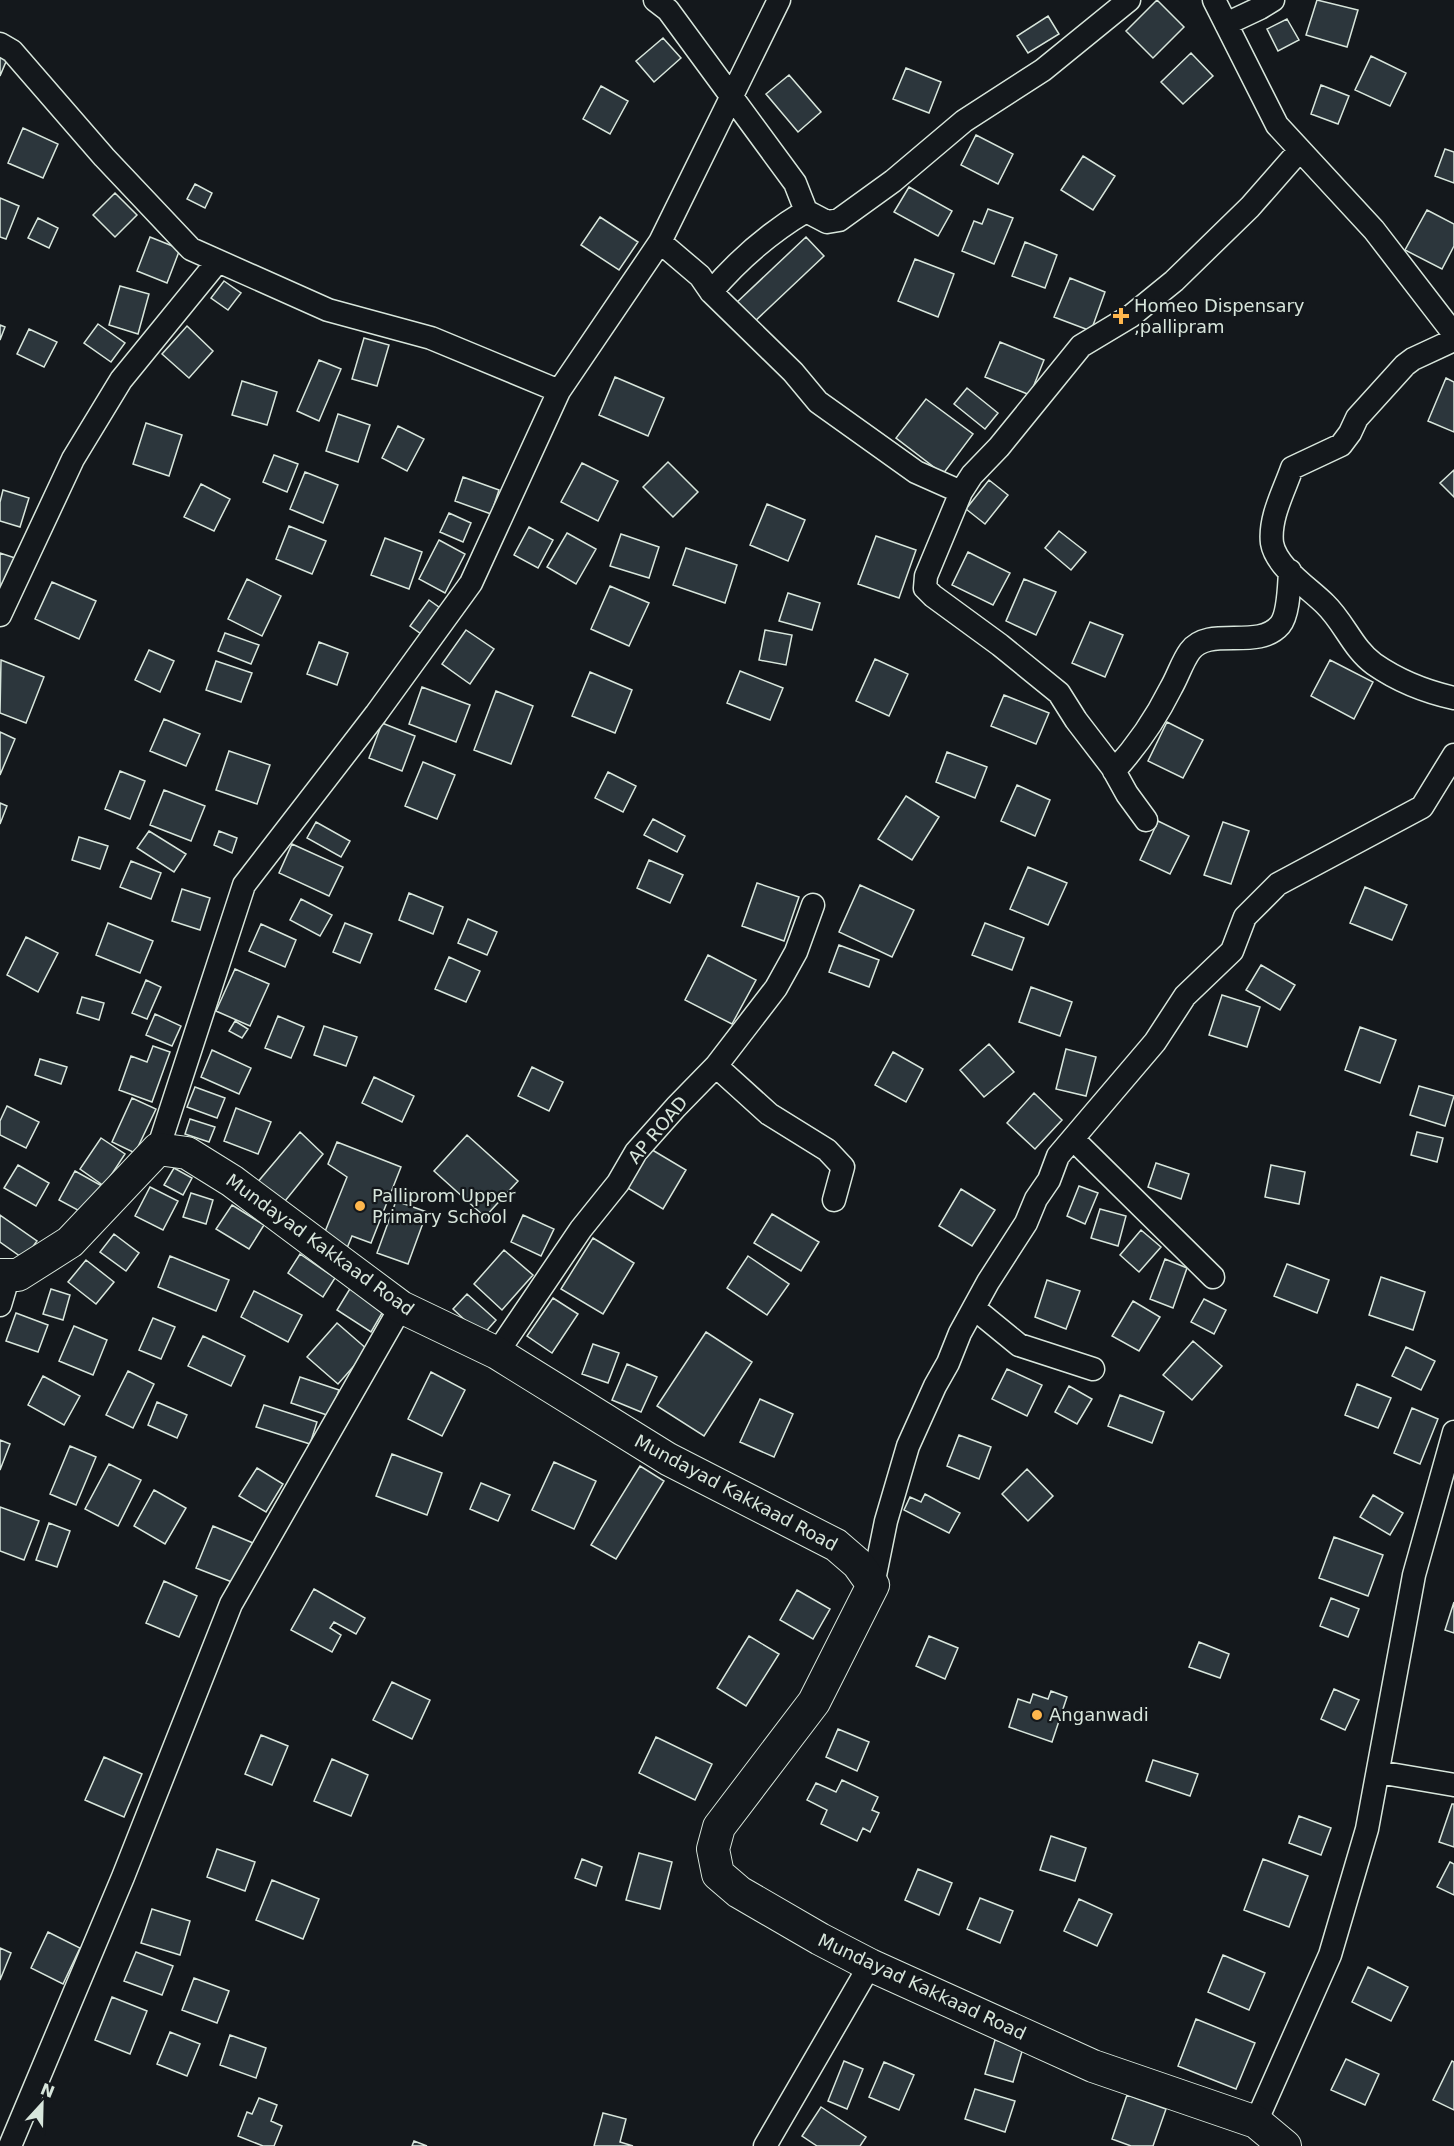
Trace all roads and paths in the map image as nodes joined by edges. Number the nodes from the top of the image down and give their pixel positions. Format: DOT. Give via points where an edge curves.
graph roads {
  1 [pos="655,0"];
  2 [pos="779,0"];
  3 [pos="1129,0"];
  4 [pos="1214,0"];
  5 [pos="1273,0"];
  6 [pos="1226,24"];
  7 [pos="0,44"];
  8 [pos="732,96"];
  9 [pos="1300,150"];
  10 [pos="806,211"];
  11 [pos="660,242"];
  12 [pos="218,261"];
  13 [pos="711,292"];
  14 [pos="1454,334"];
  15 [pos="1454,340"];
  16 [pos="559,391"];
  17 [pos="961,492"];
  18 [pos="1290,571"];
  19 [pos="1,612"];
  20 [pos="1454,698"];
  21 [pos="1454,755"];
  22 [pos="1114,771"];
  23 [pos="1146,820"];
  24 [pos="813,905"];
  25 [pos="716,1066"];
  26 [pos="1073,1139"];
  27 [pos="158,1149"];
  28 [pos="834,1200"];
  29 [pos="4,1275"];
  30 [pos="1213,1277"];
  31 [pos="0,1305"];
  32 [pos="401,1307"];
  33 [pos="975,1309"];
  34 [pos="496,1353"];
  35 [pos="1093,1369"];
  36 [pos="1454,1432"];
  37 [pos="873,1585"];
  38 [pos="1378,1772"];
  39 [pos="1454,1785"];
  40 [pos="870,1965"];
  41 [pos="1256,2122"];
  42 [pos="10,2146"];
  43 [pos="765,2146"];
  44 [pos="1285,2146"];
  1 -- 8 [label="street" via="668,10"];
  2 -- 8 [label="street"];
  3 -- 10 [label="street" via="1043,70 964,121 839,220 827,222"];
  4 -- 6 [label="street"];
  5 -- 6 [label="street"];
  6 -- 9 [label="street" via="1277,126"];
  7 -- 12 [label="street" via="12,51 191,249"];
  8 -- 10 [label="street" via="795,183"];
  8 -- 11 [label="street"];
  9 -- 14 [label="street" via="1374,230"];
  9 -- 17 [label="street" via="1250,207 1174,281 1131,316 1081,346"];
  10 -- 13 [label="street" via="756,245"];
  11 -- 13 [label="street" via="700,276"];
  11 -- 16 [label="street"];
  12 -- 16 [label="street" via="328,310 431,338"];
  12 -- 19 [label="street" via="121,380 73,459"];
  13 -- 17 [label="street" via="818,402 916,472"];
  15 -- 18 [label="street" via="1405,365 1357,418 1341,446 1292,468 1274,517 1272,544"];
  16 -- 27 [label="street" via="471,583 244,885"];
  17 -- 22 [label="street" via="926,576 925,588 1059,693"];
  18 -- 20 [label="street" via="1327,605 1373,663 1406,681"];
  18 -- 22 [label="street" via="1280,625 1254,638 1204,640 1191,650 1144,734"];
  21 -- 26 [label="street" via="1422,807 1278,884 1245,917 1232,951 1185,996 1155,1042"];
  22 -- 23 [label="street"];
  24 -- 25 [label="street, AP ROAD" via="796,952 776,988"];
  25 -- 28 [label="street" via="769,1114 827,1150 843,1167"];
  25 -- 34 [label="street, AP ROAD" via="636,1152"];
  26 -- 30 [label="street"];
  26 -- 33 [label="street" via="1058,1156 1026,1223"];
  27 -- 29 [label="main road" via="70,1242 18,1275"];
  27 -- 32 [label="main road, Mundayad Kakkaad Road" via="187,1153 232,1181"];
  29 -- 31 [label="street"];
  32 -- 34 [label="main road, Mundayad Kakkaad Road"];
  32 -- 42 [label="street" via="231,1604 123,1877"];
  33 -- 35 [label="street" via="1019,1345"];
  33 -- 37 [label="street" via="908,1446 886,1521"];
  34 -- 37 [label="main road, Mundayad Kakkaad Road" via="668,1459 836,1545 858,1564"];
  36 -- 38 [label="street" via="1414,1575"];
  37 -- 40 [label="main road, Mundayad Kakkaad Road" via="814,1702 719,1827 713,1849 718,1874 739,1892"];
  38 -- 39 [label="street"];
  38 -- 41 [label="street" via="1367,1829 1330,1956"];
  40 -- 41 [label="main road, Mundayad Kakkaad Road" via="1093,2066"];
  40 -- 43 [label="street"];
  41 -- 44 [label="main road, Mundayad Kakkaad Road"];
}
